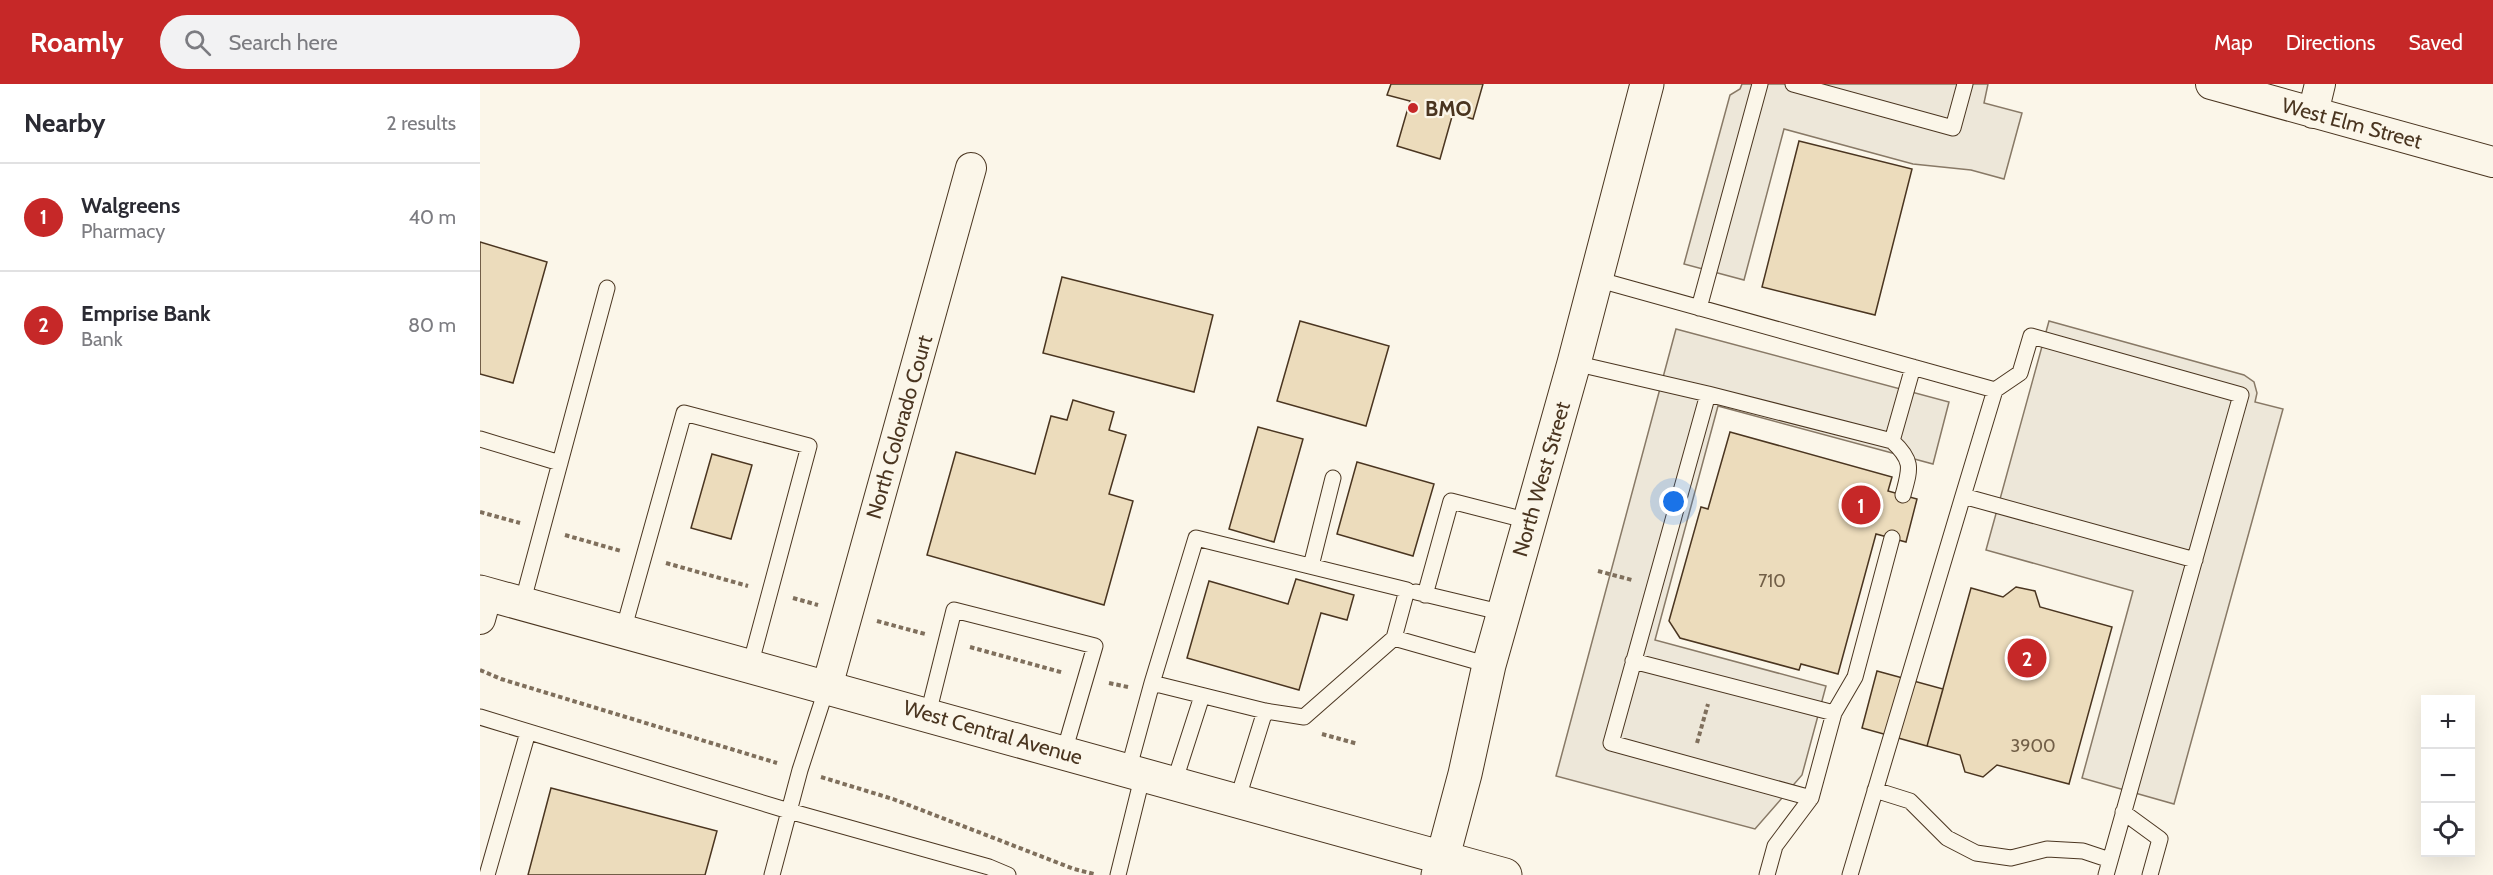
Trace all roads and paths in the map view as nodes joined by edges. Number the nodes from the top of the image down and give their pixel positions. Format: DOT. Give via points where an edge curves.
graph roads {
  1 [pos="1647,84"];
  2 [pos="1760,84"];
  3 [pos="1793,84"];
  4 [pos="1965,84"];
  5 [pos="2211,84"];
  6 [pos="2320,84"];
  7 [pos="2313,112"];
  8 [pos="2493,162"];
  9 [pos="971,168"];
  10 [pos="1596,279"];
  11 [pos="607,288"];
  12 [pos="1699,308"];
  13 [pos="1574,363"];
  14 [pos="1913,367"];
  15 [pos="1995,390"];
  16 [pos="1708,394"];
  17 [pos="480,439"];
  18 [pos="1892,441"];
  19 [pos="560,463"];
  20 [pos="1333,478"];
  21 [pos="1903,495"];
  22 [pos="1964,495"];
  23 [pos="480,512"];
  24 [pos="1529,521"];
  25 [pos="542,529"];
  26 [pos="1892,538"];
  27 [pos="644,557"];
  28 [pos="2195,560"];
  29 [pos="1311,566"];
  30 [pos="1407,590"];
  31 [pos="770,592"];
  32 [pos="1425,595"];
  33 [pos="482,602"];
  34 [pos="522,604"];
  35 [pos="847,613"];
  36 [pos="1504,613"];
  37 [pos="623,631"];
  38 [pos="1394,638"];
  39 [pos="946,640"];
  40 [pos="1633,661"];
  41 [pos="1489,665"];
  42 [pos="750,666"];
  43 [pos="1085,679"];
  44 [pos="827,687"];
  45 [pos="1151,687"];
  46 [pos="1202,696"];
  47 [pos="1265,711"];
  48 [pos="1834,713"];
  49 [pos="928,714"];
  50 [pos="480,717"];
  51 [pos="528,732"];
  52 [pos="1313,732"];
  53 [pos="1358,744"];
  54 [pos="1064,752"];
  55 [pos="1136,772"];
  56 [pos="1174,783"];
  57 [pos="1875,790"];
  58 [pos="1811,798"];
  59 [pos="1237,801"];
  60 [pos="789,811"];
  61 [pos="2123,812"];
  62 [pos="1440,866"];
  63 [pos="2108,867"];
  64 [pos="487,875"];
  65 [pos="772,875"];
  66 [pos="1008,875"];
  67 [pos="1118,875"];
  68 [pos="1505,875"];
  69 [pos="1767,875"];
  70 [pos="1850,875"];
  71 [pos="2150,875"];
  1 -- 10 [label="main road, North West Street"];
  2 -- 12 [label="lane"];
  3 -- 4 [label="lane" via="1953,128"];
  5 -- 7 [label="street, West Elm Street"];
  6 -- 7 [label="street"];
  7 -- 8 [label="street, West Elm Street"];
  9 -- 35 [label="street, North Colorado Court"];
  10 -- 12 [label="lane"];
  10 -- 13 [label="main road, North West Street"];
  11 -- 19 [label="lane"];
  12 -- 14 [label="lane"];
  13 -- 16 [label="lane"];
  13 -- 24 [label="main road, North West Street"];
  14 -- 15 [label="lane"];
  14 -- 18 [label="lane"];
  15 -- 22 [label="lane"];
  15 -- 28 [label="lane" via="2020,373 2031,336 2241,395"];
  16 -- 18 [label="lane"];
  16 -- 40 [label="lane"];
  17 -- 19 [label="lane"];
  18 -- 21 [label="lane" via="1905,453 1910,469"];
  19 -- 25 [label="lane"];
  20 -- 29 [label="lane"];
  22 -- 28 [label="lane"];
  22 -- 57 [label="lane"];
  23 -- 25 [label="path"];
  24 -- 32 [label="lane" via="1451,501"];
  24 -- 36 [label="main road, North West Street"];
  25 -- 27 [label="path"];
  25 -- 34 [label="lane"];
  26 -- 48 [label="lane" via="1855,677"];
  27 -- 31 [label="path"];
  27 -- 31 [label="lane" via="684,413 809,446"];
  27 -- 37 [label="lane"];
  28 -- 61 [label="lane"];
  29 -- 30 [label="lane"];
  29 -- 45 [label="lane" via="1196,538"];
  30 -- 32 [label="lane"];
  30 -- 38 [label="lane"];
  31 -- 35 [label="path"];
  31 -- 42 [label="lane"];
  32 -- 36 [label="lane"];
  33 -- 34 [label="main road, West Central Avenue"];
  34 -- 37 [label="main road, West Central Avenue"];
  35 -- 39 [label="path"];
  35 -- 44 [label="street, North Colorado Court"];
  36 -- 41 [label="main road, North West Street"];
  37 -- 42 [label="main road, West Central Avenue"];
  38 -- 41 [label="lane"];
  38 -- 47 [label="lane" via="1304,717"];
  39 -- 43 [label="path"];
  39 -- 43 [label="lane" via="954,610 1095,646"];
  39 -- 49 [label="lane"];
  40 -- 48 [label="lane"];
  40 -- 58 [label="lane" via="1611,743"];
  41 -- 62 [label="main road, North West Street"];
  42 -- 44 [label="main road, West Central Avenue"];
  43 -- 45 [label="path"];
  43 -- 54 [label="lane"];
  44 -- 49 [label="main road, West Central Avenue"];
  44 -- 60 [label="lane"];
  45 -- 46 [label="lane"];
  45 -- 55 [label="lane"];
  46 -- 47 [label="lane"];
  46 -- 56 [label="lane"];
  47 -- 59 [label="lane"];
  48 -- 58 [label="lane"];
  49 -- 54 [label="main road, West Central Avenue"];
  50 -- 51 [label="lane"];
  51 -- 60 [label="lane"];
  51 -- 64 [label="lane"];
  52 -- 53 [label="path"];
  54 -- 55 [label="main road, West Central Avenue"];
  55 -- 56 [label="main road, West Central Avenue"];
  55 -- 67 [label="lane"];
  56 -- 59 [label="main road, West Central Avenue"];
  57 -- 63 [label="lane" via="1910,801 1947,838 1976,853 2011,858 2047,849 2083,851"];
  57 -- 70 [label="lane"];
  58 -- 69 [label="lane" via="1775,846"];
  59 -- 62 [label="main road, West Central Avenue"];
  60 -- 65 [label="lane"];
  60 -- 66 [label="lane"];
  61 -- 63 [label="lane"];
  61 -- 71 [label="lane" via="2160,839"];
  62 -- 68 [label="main road, West Central Avenue"];
}
